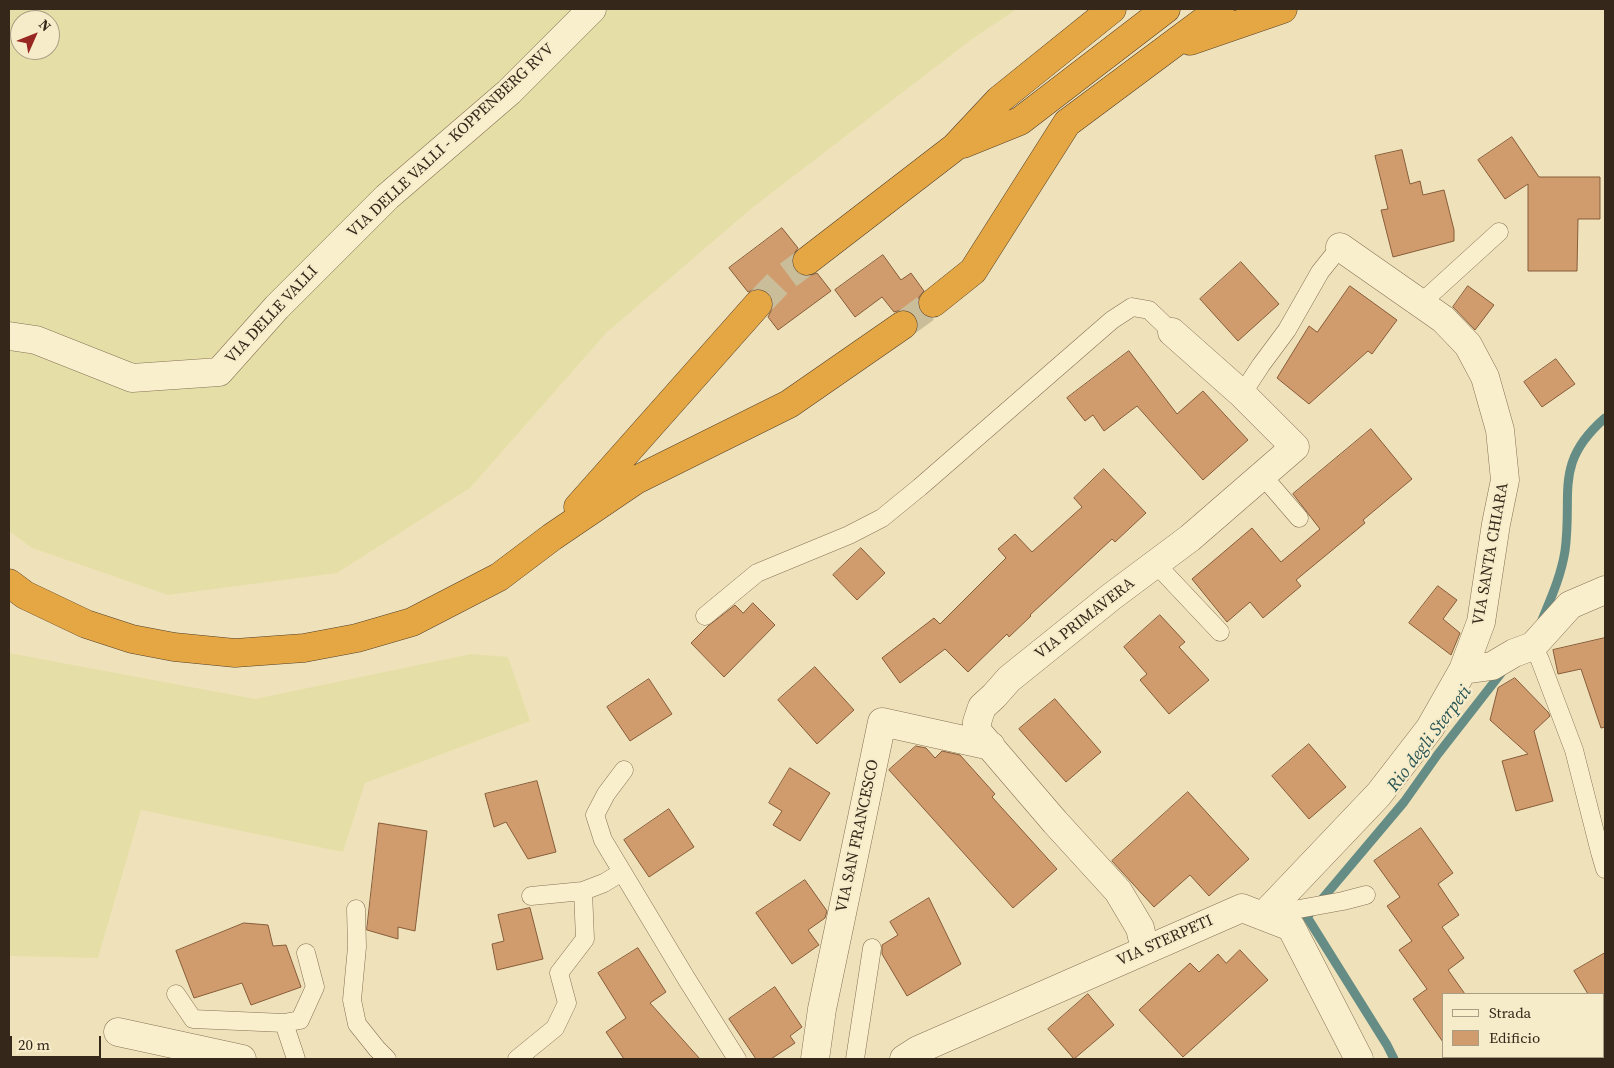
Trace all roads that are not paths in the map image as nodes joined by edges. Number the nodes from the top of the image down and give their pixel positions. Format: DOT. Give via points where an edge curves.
graph roads {
  1 [pos="592,9"];
  2 [pos="1112,9"];
  3 [pos="1166,9"];
  4 [pos="1283,9"];
  5 [pos="1230,16"];
  6 [pos="955,148"];
  7 [pos="1499,232"];
  8 [pos="1340,246"];
  9 [pos="332,252"];
  10 [pos="807,260"];
  11 [pos="933,303"];
  12 [pos="1421,303"];
  13 [pos="758,304"];
  14 [pos="903,325"];
  15 [pos="1172,332"];
  16 [pos="9,336"];
  17 [pos="1242,394"];
  18 [pos="1262,476"];
  19 [pos="1299,518"];
  20 [pos="552,537"];
  21 [pos="1155,564"];
  22 [pos="9,583"];
  23 [pos="1605,590"];
  24 [pos="705,616"];
  25 [pos="1220,632"];
  26 [pos="1526,648"];
  27 [pos="1463,670"];
  28 [pos="990,746"];
  29 [pos="624,770"];
  30 [pos="1605,869"];
  31 [pos="622,872"];
  32 [pos="583,891"];
  33 [pos="1366,895"];
  34 [pos="532,896"];
  35 [pos="356,908"];
  36 [pos="1263,916"];
  37 [pos="872,948"];
  38 [pos="1145,950"];
  39 [pos="306,952"];
  40 [pos="176,994"];
  41 [pos="284,1023"];
  42 [pos="118,1032"];
  43 [pos="214,1056"];
  44 [pos="296,1059"];
  45 [pos="387,1059"];
  46 [pos="517,1059"];
  47 [pos="737,1059"];
  48 [pos="815,1059"];
  49 [pos="855,1059"];
  50 [pos="904,1059"];
  51 [pos="1359,1059"];
  1 -- 9 [label="street, VIA DELLE VALLI - KOPPENBERG RVV" via="509,92 387,197"];
  2 -- 6 [label="highway" via="999,100"];
  3 -- 6 [label="highway" via="1020,121"];
  4 -- 5 [label="highway"];
  5 -- 11 [label="highway" via="1167,49 1067,123 973,271"];
  6 -- 10 [label="highway"];
  7 -- 12 [label="lane"];
  8 -- 12 [label="street, VIA SANTA CHIARA"];
  8 -- 17 [label="lane"];
  9 -- 16 [label="street, VIA DELLE VALLI" via="276,307 219,372 132,378 36,340"];
  12 -- 27 [label="street, VIA SANTA CHIARA" via="1443,319 1468,345 1485,377 1500,430 1505,480 1481,622"];
  13 -- 20 [label="highway"];
  14 -- 20 [label="highway" via="788,404 636,480"];
  15 -- 17 [label="street, VIA PRIMAVERA"];
  15 -- 24 [label="lane" via="1149,310 1132,307 1112,320 882,518 757,573"];
  17 -- 18 [label="street, VIA PRIMAVERA" via="1295,447"];
  18 -- 19 [label="lane"];
  18 -- 21 [label="street, VIA PRIMAVERA"];
  20 -- 22 [label="highway" via="499,577 412,622 357,638 304,648 235,652 174,648 86,624 25,595"];
  21 -- 25 [label="lane"];
  21 -- 28 [label="street, VIA PRIMAVERA" via="1009,679 982,707 977,731"];
  23 -- 26 [label="street" via="1570,605"];
  26 -- 27 [label="street" via="1492,666"];
  26 -- 30 [label="lane" via="1540,660 1574,750"];
  27 -- 36 [label="street, VIA SANTA CHIARA" via="1430,728 1379,794"];
  28 -- 38 [label="street, VIA PRIMAVERA" via="1118,891 1140,928"];
  28 -- 48 [label="street, VIA SAN FRANCESCO" via="882,722 822,1009"];
  29 -- 31 [label="lane" via="595,816 603,840"];
  31 -- 32 [label="lane"];
  31 -- 47 [label="lane"];
  32 -- 34 [label="lane"];
  32 -- 46 [label="lane" via="585,939 559,973 567,1003 555,1028"];
  33 -- 36 [label="lane"];
  35 -- 45 [label="lane" via="357,947 352,1000 357,1024"];
  36 -- 38 [label="street, VIA STERPETI" via="1242,908"];
  36 -- 51 [label="street, VIA STERPETI" via="1291,927"];
  37 -- 49 [label="lane"];
  38 -- 50 [label="street, VIA STERPETI"];
  39 -- 41 [label="lane" via="315,987 300,1020"];
  40 -- 41 [label="lane" via="193,1019"];
  41 -- 44 [label="lane"];
  42 -- 43 [label="street"];
}
